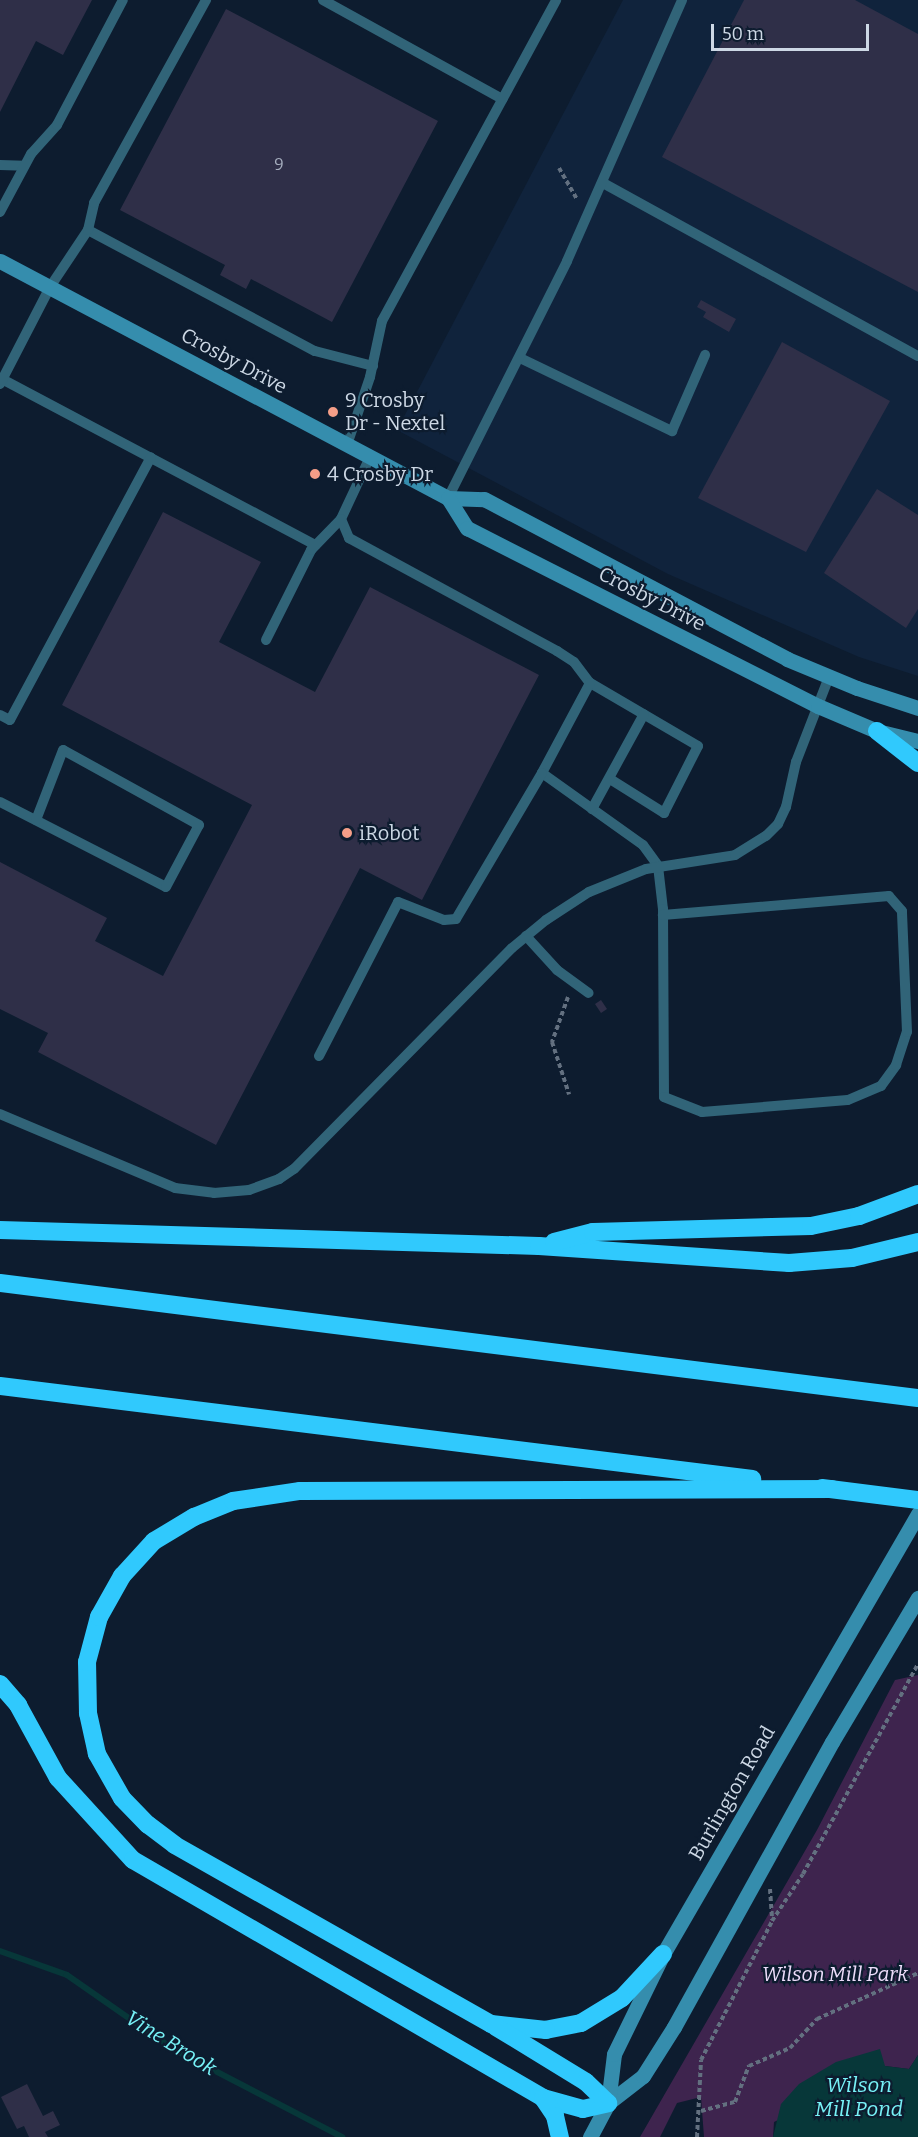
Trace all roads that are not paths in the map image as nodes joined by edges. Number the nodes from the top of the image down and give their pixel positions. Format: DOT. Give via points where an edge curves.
graph roads {
  1 [pos="123,0"];
  2 [pos="206,0"];
  3 [pos="323,0"];
  4 [pos="556,0"];
  5 [pos="682,0"];
  6 [pos="502,99"];
  7 [pos="0,165"];
  8 [pos="24,166"];
  9 [pos="603,183"];
  10 [pos="0,213"];
  11 [pos="88,230"];
  12 [pos="0,261"];
  13 [pos="50,287"];
  14 [pos="705,356"];
  15 [pos="918,356"];
  16 [pos="520,358"];
  17 [pos="373,366"];
  18 [pos="1,381"];
  19 [pos="347,445"];
  20 [pos="150,457"];
  21 [pos="370,457"];
  22 [pos="448,498"];
  23 [pos="341,519"];
  24 [pos="315,545"];
  25 [pos="266,640"];
  26 [pos="829,677"];
  27 [pos="590,683"];
  28 [pos="818,706"];
  29 [pos="918,708"];
  30 [pos="644,714"];
  31 [pos="0,715"];
  32 [pos="877,730"];
  33 [pos="918,741"];
  34 [pos="918,762"];
  35 [pos="542,773"];
  36 [pos="610,779"];
  37 [pos="0,802"];
  38 [pos="592,809"];
  39 [pos="36,820"];
  40 [pos="658,866"];
  41 [pos="663,915"];
  42 [pos="526,936"];
  43 [pos="589,993"];
  44 [pos="319,1056"];
  45 [pos="0,1114"];
  46 [pos="918,1194"];
  47 [pos="0,1230"];
  48 [pos="918,1242"];
  49 [pos="539,1246"];
  50 [pos="0,1283"];
  51 [pos="0,1386"];
  52 [pos="918,1398"];
  53 [pos="832,1489"];
  54 [pos="918,1500"];
  55 [pos="918,1514"];
  56 [pos="918,1598"];
  57 [pos="0,1684"];
  58 [pos="663,1954"];
  59 [pos="491,2024"];
  60 [pos="543,2098"];
  61 [pos="608,2103"];
  62 [pos="560,2137"];
  63 [pos="590,2137"];
  1 -- 8 [label="lane" via="57,125"];
  2 -- 11 [label="lane" via="94,203"];
  3 -- 6 [label="lane"];
  4 -- 6 [label="lane"];
  5 -- 9 [label="lane"];
  6 -- 17 [label="lane" via="382,321"];
  7 -- 8 [label="lane"];
  8 -- 10 [label="lane"];
  9 -- 15 [label="lane"];
  9 -- 16 [label="lane"];
  11 -- 13 [label="lane"];
  11 -- 17 [label="lane" via="315,351"];
  12 -- 13 [label="main road, Crosby Drive"];
  13 -- 18 [label="lane"];
  13 -- 19 [label="main road, Crosby Drive"];
  14 -- 16 [label="lane" via="672,431"];
  16 -- 22 [label="lane"];
  17 -- 19 [label="lane"];
  18 -- 20 [label="lane"];
  19 -- 21 [label="main road, Crosby Drive"];
  20 -- 24 [label="lane"];
  20 -- 31 [label="lane" via="10,720"];
  21 -- 22 [label="main road, Crosby Drive"];
  21 -- 23 [label="lane"];
  22 -- 26 [label="main road, Crosby Drive" via="484,499 724,627"];
  22 -- 28 [label="main road, Crosby Drive" via="467,528"];
  23 -- 24 [label="lane"];
  23 -- 27 [label="lane" via="349,538 557,651 574,662"];
  24 -- 25 [label="lane"];
  26 -- 28 [label="lane"];
  26 -- 29 [label="main road, Crosby Drive"];
  27 -- 30 [label="lane"];
  27 -- 35 [label="lane"];
  28 -- 32 [label="main road, Crosby Drive"];
  28 -- 40 [label="lane" via="778,824 735,855"];
  30 -- 36 [label="lane"];
  30 -- 36 [label="lane" via="699,746 664,813"];
  32 -- 33 [label="main road, Crosby Drive"];
  32 -- 34 [label="highway"];
  35 -- 38 [label="lane"];
  35 -- 44 [label="lane" via="456,919 444,920 398,902"];
  36 -- 38 [label="lane"];
  37 -- 39 [label="lane"];
  38 -- 40 [label="lane" via="643,845"];
  39 -- 39 [label="lane" via="166,887 199,825 63,750"];
  40 -- 41 [label="lane"];
  40 -- 42 [label="lane" via="589,892"];
  41 -- 41 [label="lane" via="889,896 902,910 906,1032 896,1065 881,1086 848,1100 702,1112 664,1097"];
  42 -- 43 [label="lane" via="557,970"];
  42 -- 45 [label="lane" via="294,1169 265,1186 214,1193 175,1188"];
  46 -- 49 [label="highway" via="859,1216 811,1226 593,1232"];
  47 -- 49 [label="highway"];
  48 -- 49 [label="highway" via="852,1258 789,1263"];
  50 -- 52 [label="highway"];
  51 -- 53 [label="highway"];
  53 -- 54 [label="highway"];
  53 -- 59 [label="highway" via="300,1491 233,1501 194,1517 154,1541 122,1576 99,1617 87,1662 88,1713 97,1754 122,1798 175,1845"];
  55 -- 58 [label="main road, Burlington Road"];
  56 -- 61 [label="main road, Burlington Road" via="644,2076"];
  57 -- 60 [label="highway" via="18,1705 58,1778 133,1860"];
  58 -- 59 [label="highway" via="622,1998 580,2023 546,2030"];
  58 -- 61 [label="main road, Burlington Road" via="614,2054"];
  59 -- 61 [label="highway" via="586,2082"];
  60 -- 61 [label="highway" via="583,2109"];
  60 -- 62 [label="highway" via="555,2116"];
  61 -- 63 [label="main road, Burlington Road"];
}
